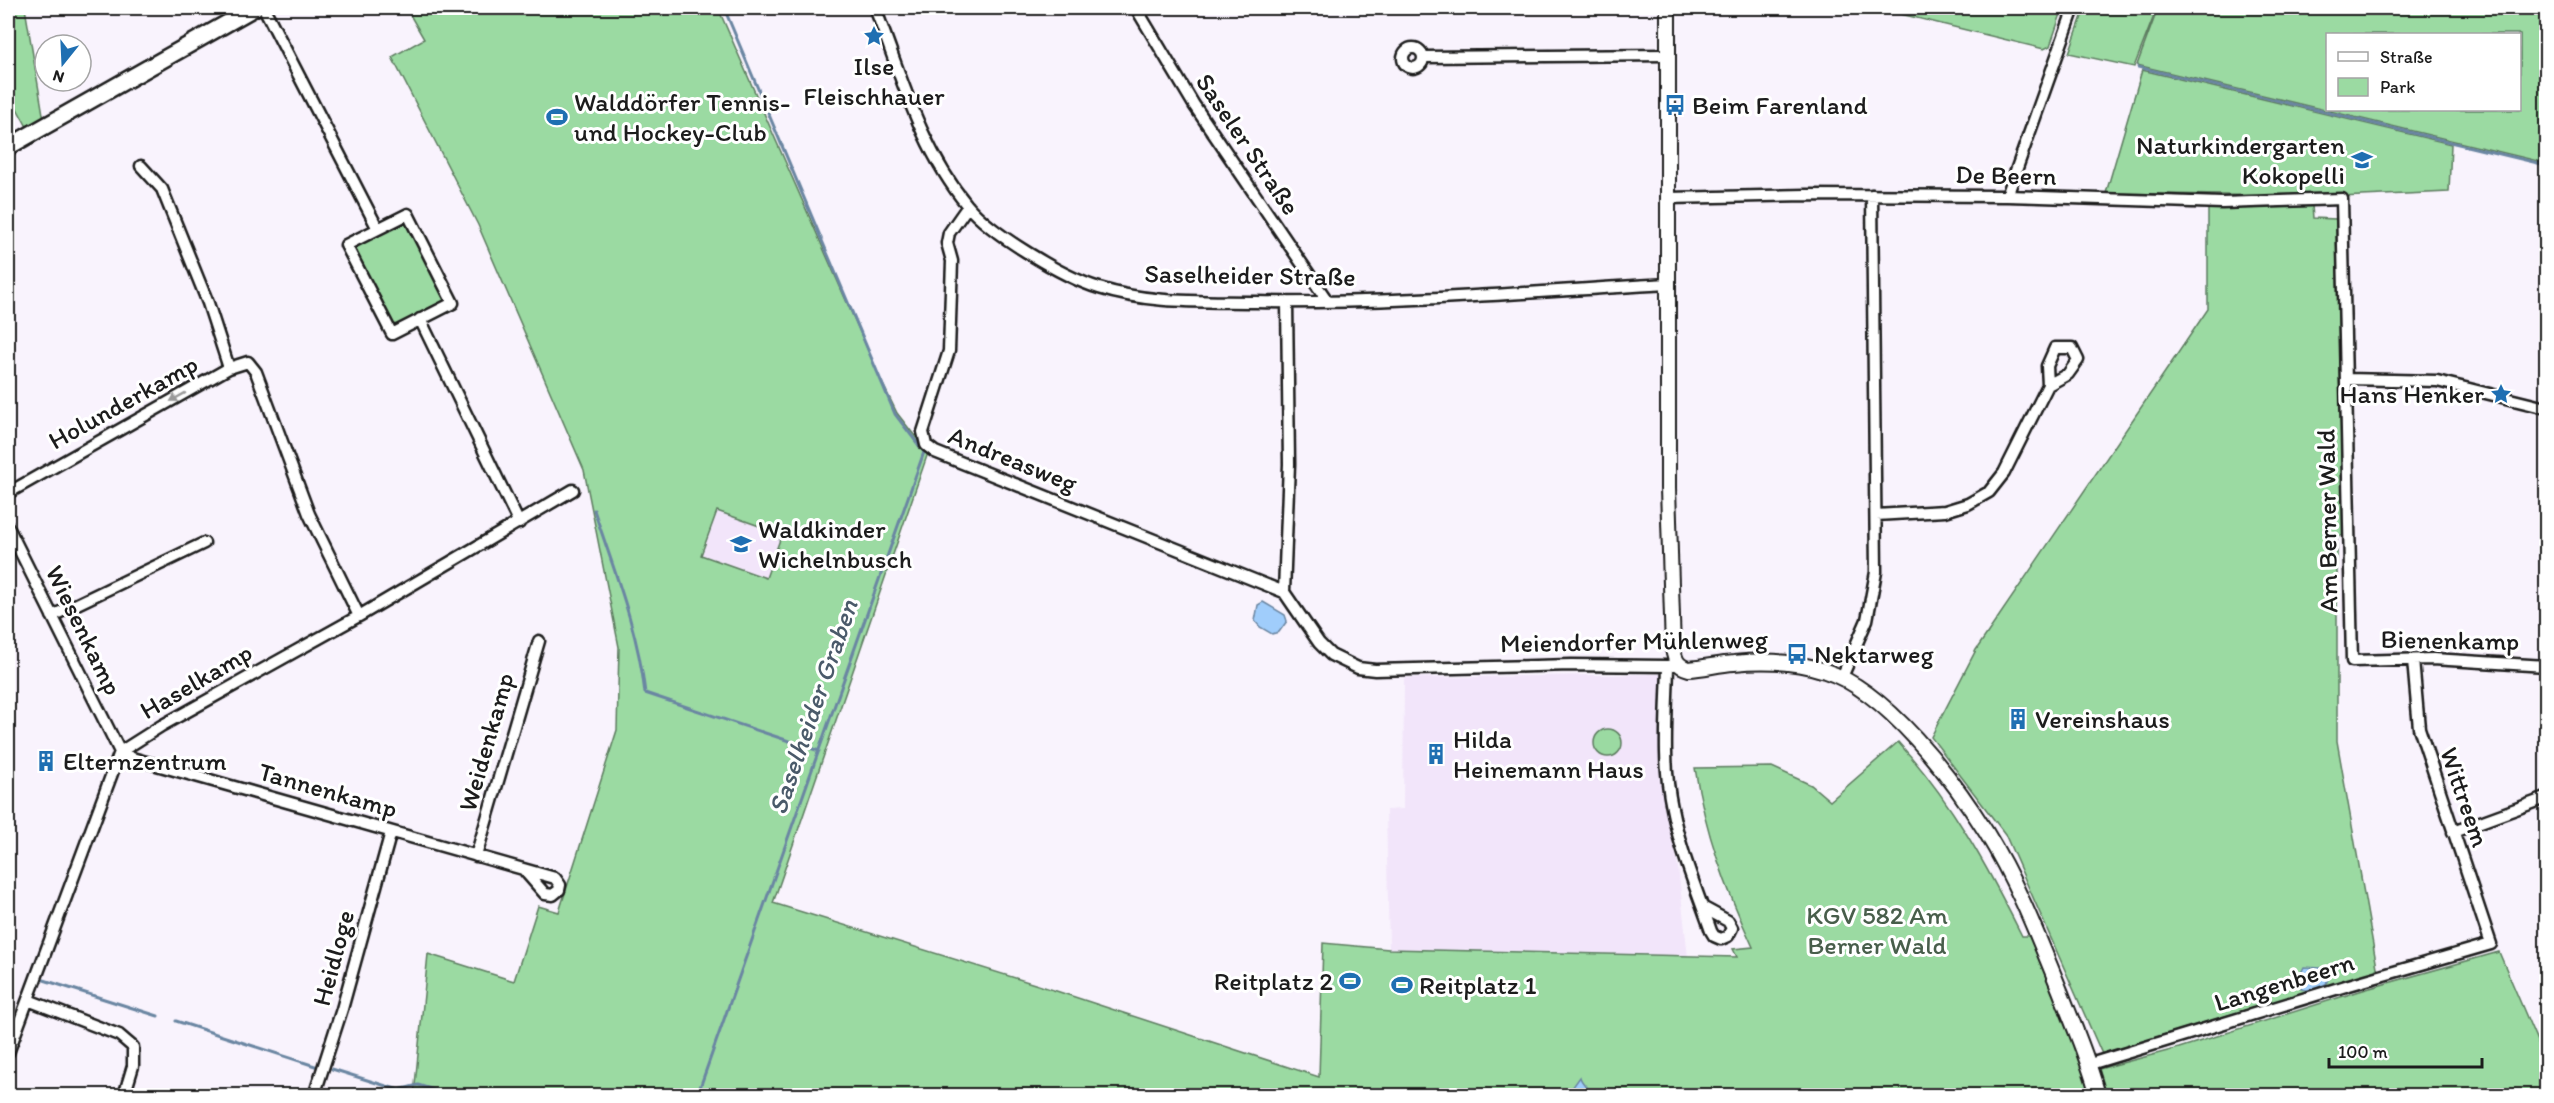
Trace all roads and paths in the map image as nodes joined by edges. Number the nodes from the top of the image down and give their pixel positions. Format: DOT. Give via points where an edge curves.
graph roads {
  1 [pos="254,8"];
  2 [pos="264,8"];
  3 [pos="875,8"];
  4 [pos="1136,8"];
  5 [pos="1668,8"];
  6 [pos="2074,8"];
  7 [pos="1668,55"];
  8 [pos="1424,57"];
  9 [pos="8,147"];
  10 [pos="141,166"];
  11 [pos="1872,195"];
  12 [pos="2007,196"];
  13 [pos="1668,198"];
  14 [pos="2342,200"];
  15 [pos="968,206"];
  16 [pos="378,229"];
  17 [pos="1668,284"];
  18 [pos="1328,302"];
  19 [pos="1287,303"];
  20 [pos="420,320"];
  21 [pos="229,368"];
  22 [pos="2347,379"];
  23 [pos="2048,385"];
  24 [pos="2547,408"];
  25 [pos="573,489"];
  26 [pos="8,493"];
  27 [pos="1876,515"];
  28 [pos="519,523"];
  29 [pos="8,527"];
  30 [pos="204,543"];
  31 [pos="1284,592"];
  32 [pos="52,616"];
  33 [pos="359,616"];
  34 [pos="539,641"];
  35 [pos="2412,660"];
  36 [pos="2352,661"];
  37 [pos="1673,665"];
  38 [pos="2547,666"];
  39 [pos="1842,677"];
  40 [pos="120,752"];
  41 [pos="2547,798"];
  42 [pos="391,832"];
  43 [pos="2453,832"];
  44 [pos="476,856"];
  45 [pos="524,870"];
  46 [pos="1704,908"];
  47 [pos="2492,944"];
  48 [pos="28,999"];
  49 [pos="8,1053"];
  50 [pos="2090,1064"];
  51 [pos="124,1095"];
  52 [pos="314,1095"];
  53 [pos="2098,1095"];
  1 -- 9 [label="main road"];
  2 -- 16 [label="street"];
  3 -- 15 [label="street, Saselheider Straße" via="927,143"];
  4 -- 18 [label="street, Saseler Straße" via="1194,105"];
  5 -- 7 [label="street"];
  6 -- 12 [label="street"];
  7 -- 8 [label="street"];
  7 -- 13 [label="street"];
  10 -- 21 [label="street" via="162,189 208,303"];
  11 -- 12 [label="street, De Beern"];
  11 -- 13 [label="street, De Beern"];
  11 -- 27 [label="street"];
  12 -- 14 [label="street, De Beern" via="2222,203"];
  13 -- 17 [label="street"];
  14 -- 22 [label="street, Am Berner Wald"];
  15 -- 19 [label="street, Saselheider Straße" via="996,232 1097,288 1164,301"];
  15 -- 31 [label="street, Andreasweg" via="949,233 947,243 952,261 949,351 923,432 926,445 935,452"];
  16 -- 20 [label="street" via="346,245 392,334"];
  16 -- 20 [label="street" via="408,214 453,303"];
  17 -- 18 [label="street, Saselheider Straße"];
  17 -- 37 [label="street"];
  18 -- 19 [label="street, Saselheider Straße"];
  19 -- 31 [label="street" via="1289,464"];
  20 -- 28 [label="street"];
  21 -- 26 [label="street, Holunderkamp, one-way"];
  21 -- 33 [label="street" via="248,362 256,372 309,514"];
  22 -- 24 [label="street" via="2437,381"];
  22 -- 36 [label="street, Am Berner Wald"];
  23 -- 27 [label="street" via="2004,473 1989,492 1945,511"];
  25 -- 28 [label="street, Haselkamp"];
  27 -- 39 [label="street" via="1876,572 1866,620"];
  28 -- 33 [label="street, Haselkamp"];
  29 -- 32 [label="street, Wiesenkamp"];
  30 -- 32 [label="street"];
  31 -- 37 [label="street, Meiendorfer Mühlenweg" via="1319,643 1331,655 1358,668"];
  32 -- 40 [label="street, Wiesenkamp"];
  33 -- 40 [label="street, Haselkamp"];
  34 -- 44 [label="street, Weidenkamp"];
  35 -- 36 [label="street, Bienenkamp"];
  35 -- 38 [label="street, Bienenkamp"];
  35 -- 43 [label="street, Wittreem" via="2418,727"];
  37 -- 39 [label="street, Meiendorfer Mühlenweg" via="1694,669 1734,663 1787,663"];
  37 -- 46 [label="street" via="1666,722 1670,797 1677,831"];
  39 -- 50 [label="street, Meiendorfer Mühlenweg" via="1901,724 1986,832 2042,946"];
  40 -- 42 [label="street, Tannenkamp"];
  40 -- 48 [label="street"];
  41 -- 43 [label="street"];
  42 -- 44 [label="street, Tannenkamp"];
  42 -- 52 [label="street, Heidloge"];
  43 -- 47 [label="street, Wittreem"];
  44 -- 45 [label="street, Tannenkamp"];
  47 -- 50 [label="street, Langenbeern"];
  48 -- 49 [label="street"];
  48 -- 51 [label="street" via="119,1035 133,1047 134,1066"];
  50 -- 53 [label="street, Meiendorfer Mühlenweg"];
}
